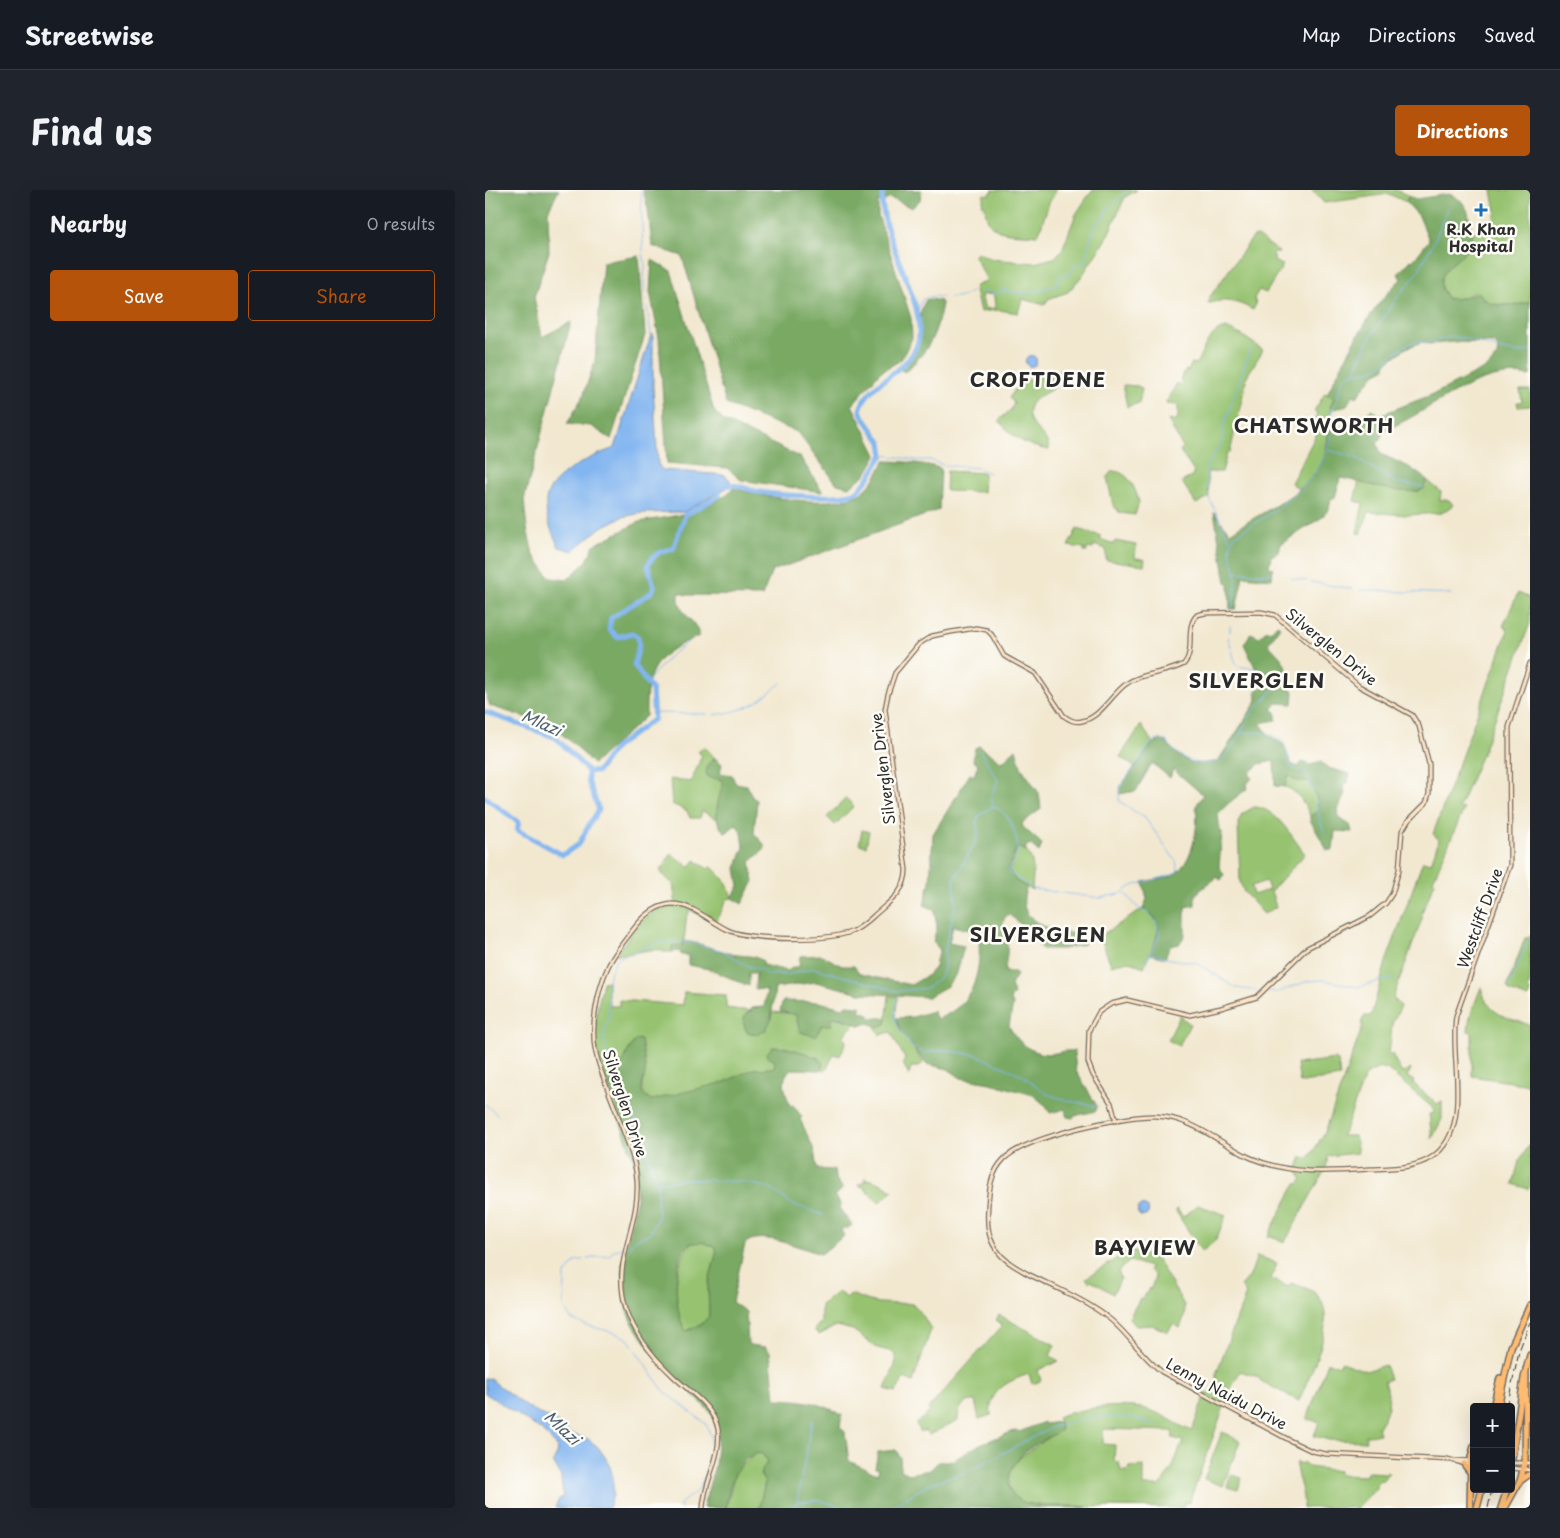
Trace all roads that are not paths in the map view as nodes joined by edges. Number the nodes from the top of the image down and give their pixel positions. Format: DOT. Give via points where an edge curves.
graph roads {
  1 [pos="1530,663"];
  2 [pos="1116,1121"];
  3 [pos="1443,1148"];
  4 [pos="1530,1305"];
  5 [pos="1530,1355"];
  6 [pos="1506,1367"];
  7 [pos="1526,1369"];
  8 [pos="1494,1403"];
  9 [pos="1498,1403"];
  10 [pos="1514,1448"];
  11 [pos="1447,1459"];
  12 [pos="1470,1463"];
  13 [pos="1470,1463"];
  14 [pos="1464,1464"];
  15 [pos="1525,1467"];
  16 [pos="1470,1473"];
  17 [pos="1530,1474"];
  18 [pos="1520,1481"];
  19 [pos="1470,1493"];
  20 [pos="1481,1493"];
  21 [pos="1506,1493"];
  22 [pos="703,1508"];
  23 [pos="1470,1508"];
  24 [pos="1477,1508"];
  25 [pos="1501,1508"];
  26 [pos="1505,1508"];
  1 -- 3 [label="street, Westcliff Drive" via="1509,727 1510,865 1456,1016 1456,1120"];
  2 -- 3 [label="street, Lenny Naidu Drive" via="1153,1116 1177,1120 1251,1158 1304,1171 1406,1166 1429,1159"];
  2 -- 11 [label="street, Lenny Naidu Drive" via="1037,1141 1016,1150 1001,1162 991,1182 987,1220 991,1241 1004,1258 1103,1314 1119,1327 1147,1360 1168,1375 1307,1448 1335,1455"];
  2 -- 22 [label="street, Silverglen Drive" via="1111,1103 1088,1062 1089,1030 1099,1012 1111,1004 1127,1000 1190,1015 1257,997 1307,948 1370,916 1386,903 1399,870 1402,831 1429,798 1429,764 1415,718 1359,686 1272,614 1200,613 1191,624 1188,656 1183,664 1131,681 1093,716 1079,722 1065,716 1032,671 1004,656 987,630 976,628 932,636 919,644 895,673 885,709 906,870 899,893 857,929 820,937 745,935 726,929 688,908 665,905 641,920 606,970 594,1035 598,1058 636,1173 637,1198 623,1255 622,1292 633,1324 659,1362 708,1409 716,1422 717,1451"];
  4 -- 6 [label="highway" via="1517,1330"];
  5 -- 7 [label="highway"];
  6 -- 8 [label="highway" via="1501,1374"];
  6 -- 9 [label="highway"];
  7 -- 10 [label="highway"];
  7 -- 15 [label="highway"];
  11 -- 12 [label="street, Lenny Naidu Drive"];
  11 -- 14 [label="street, Lenny Naidu Drive"];
  13 -- 14 [label="street, Lenny Naidu Drive"];
  14 -- 16 [label="highway"];
  15 -- 18 [label="highway"];
  17 -- 18 [label="highway"];
  18 -- 26 [label="highway"];
  19 -- 23 [label="highway"];
  20 -- 24 [label="highway"];
  21 -- 25 [label="highway"];
}
